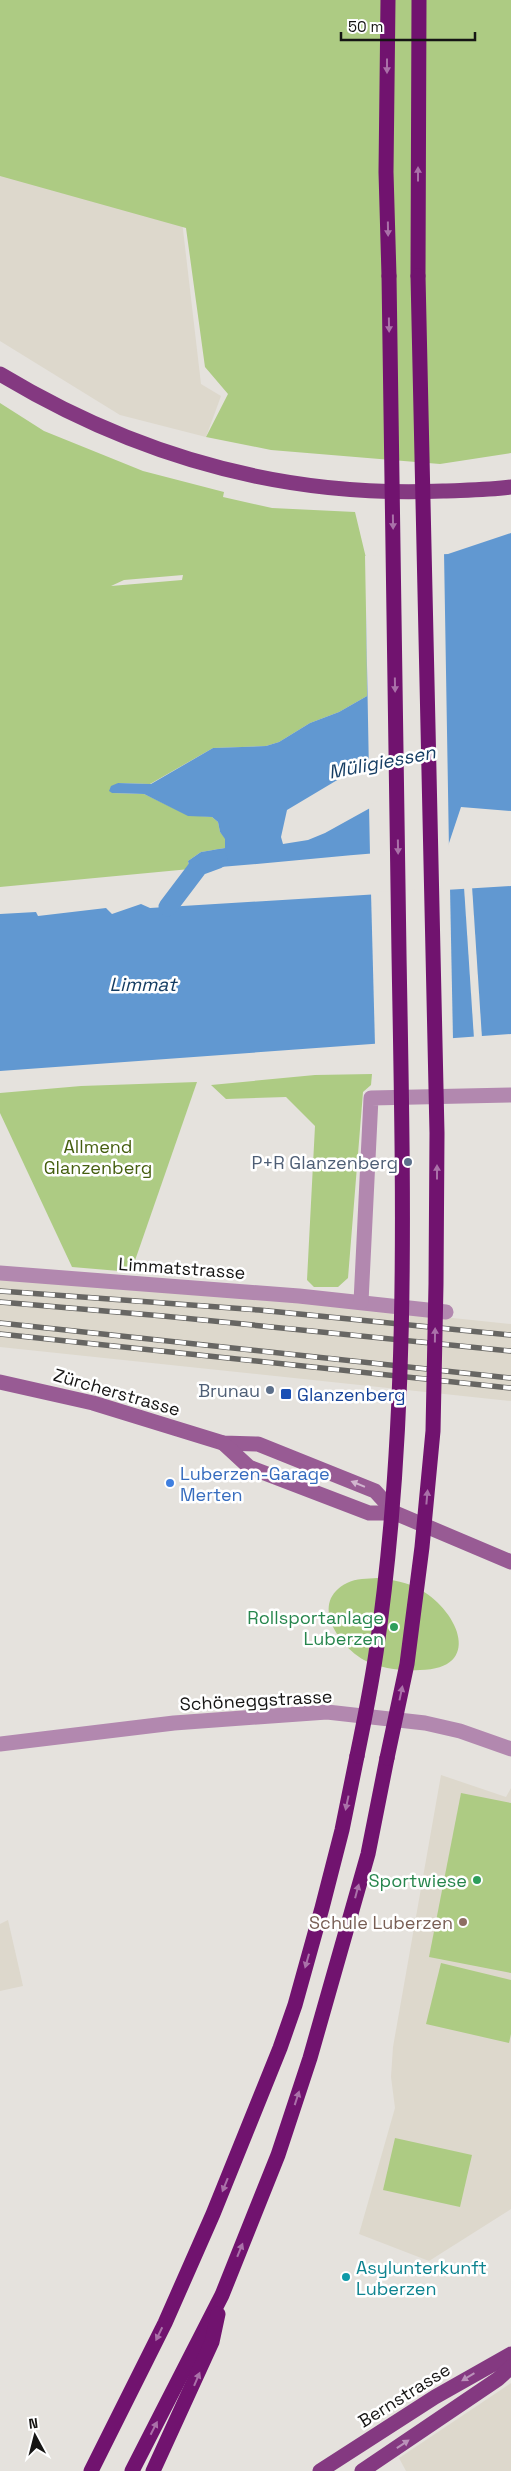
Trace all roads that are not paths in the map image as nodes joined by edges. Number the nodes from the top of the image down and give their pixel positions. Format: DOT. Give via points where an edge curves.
graph roads {
  1 [pos="388,0"];
  2 [pos="419,0"];
  3 [pos="0,374"];
  4 [pos="511,487"];
  5 [pos="511,1095"];
  6 [pos="0,1273"];
  7 [pos="361,1302"];
  8 [pos="446,1312"];
  9 [pos="0,1382"];
  10 [pos="223,1443"];
  11 [pos="396,1513"];
  12 [pos="511,1562"];
  13 [pos="0,1744"];
  14 [pos="511,1749"];
  15 [pos="222,2295"];
  16 [pos="511,2354"];
  17 [pos="511,2367"];
  18 [pos="91,2471"];
  19 [pos="132,2471"];
  20 [pos="153,2471"];
  21 [pos="320,2471"];
  22 [pos="362,2471"];
  1 -- 18 [label="highway, one-way, bridge" via="386,172 402,1276 398,1434 376,1655 342,1830 280,2048 165,2323"];
  15 -- 2 [label="highway, one-way, bridge" via="278,2155 310,2058 368,1854 407,1664 433,1431 437,1133 418,276"];
  3 -- 4 [label="main road" via="90,422 142,444 198,463 253,476 363,492"];
  5 -- 7 [label="street" via="371,1098"];
  6 -- 7 [label="street, Limmatstrasse"];
  7 -- 8 [label="street, Limmatstrasse"];
  9 -- 10 [label="main road, Zürcherstrasse" via="93,1403"];
  10 -- 11 [label="main road, Zürcherstrasse" via="249,1467 369,1513"];
  11 -- 10 [label="main road, Zürcherstrasse, one-way" via="375,1491 348,1480 258,1444"];
  11 -- 12 [label="main road, Zürcherstrasse"];
  13 -- 14 [label="street, Schöneggstrasse" via="174,1723 327,1712 425,1723"];
  19 -- 15 [label="highway, one-way"];
  20 -- 15 [label="highway, one-way" via="212,2342"];
  16 -- 21 [label="main road, Bernstrasse, one-way" via="435,2397"];
  22 -- 17 [label="main road, one-way"];
}
